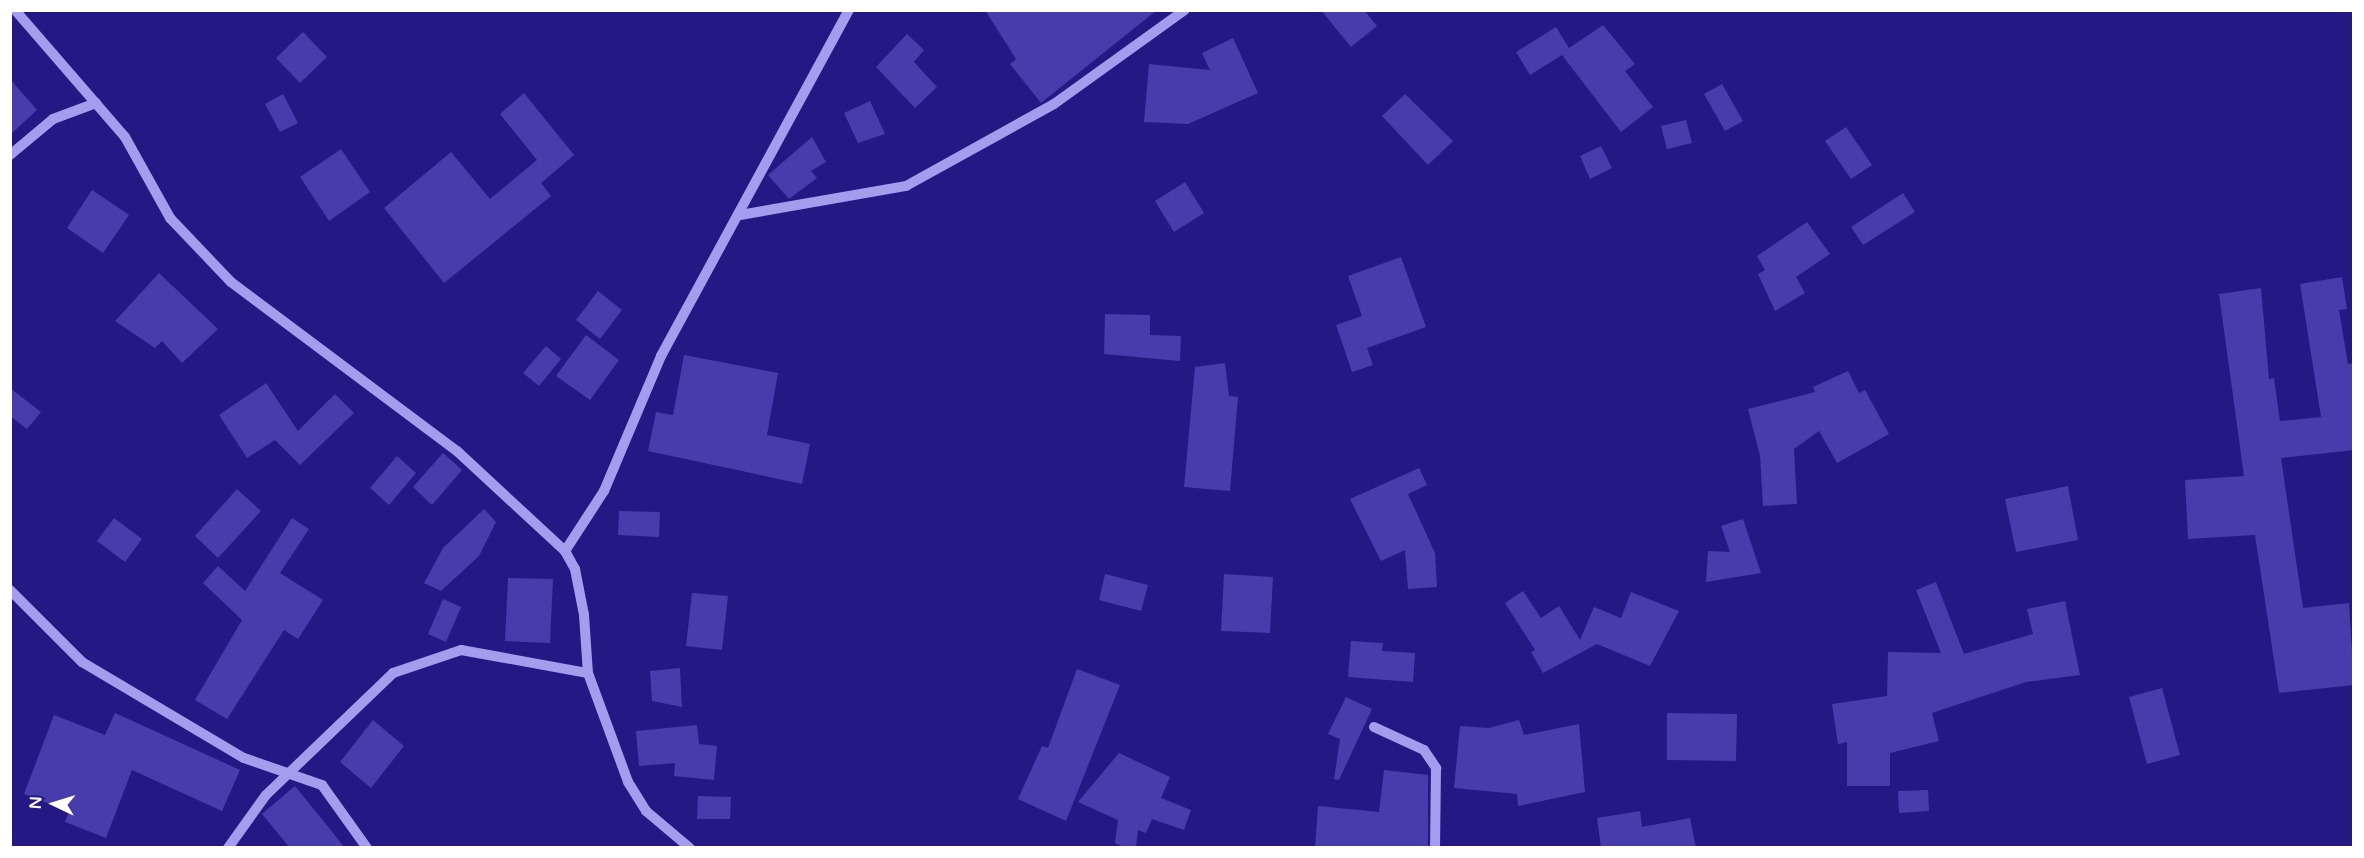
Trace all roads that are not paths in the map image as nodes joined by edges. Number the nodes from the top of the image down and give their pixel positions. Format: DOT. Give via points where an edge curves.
graph roads {
  1 [pos="15,10"];
  2 [pos="849,10"];
  3 [pos="1185,10"];
  4 [pos="96,103"];
  5 [pos="10,155"];
  6 [pos="740,215"];
  7 [pos="565,551"];
  8 [pos="10,590"];
  9 [pos="588,673"];
  10 [pos="1374,727"];
  11 [pos="291,776"];
  12 [pos="228,848"];
  13 [pos="368,848"];
  14 [pos="690,848"];
  15 [pos="1435,848"];
  1 -- 4 [label="street"];
  2 -- 6 [label="street"];
  3 -- 6 [label="street" via="1054,104 906,186"];
  4 -- 5 [label="street" via="53,119"];
  4 -- 7 [label="street" via="125,137 170,218 231,282 457,451"];
  6 -- 7 [label="street" via="661,356 604,491"];
  7 -- 9 [label="street" via="575,568 584,615"];
  8 -- 11 [label="street" via="82,662 244,758"];
  9 -- 11 [label="street" via="461,650 393,673 331,729"];
  9 -- 14 [label="street" via="628,782 646,811"];
  10 -- 15 [label="street" via="1424,750 1436,768"];
  11 -- 12 [label="street" via="266,795"];
  11 -- 13 [label="street" via="322,785"];
}
